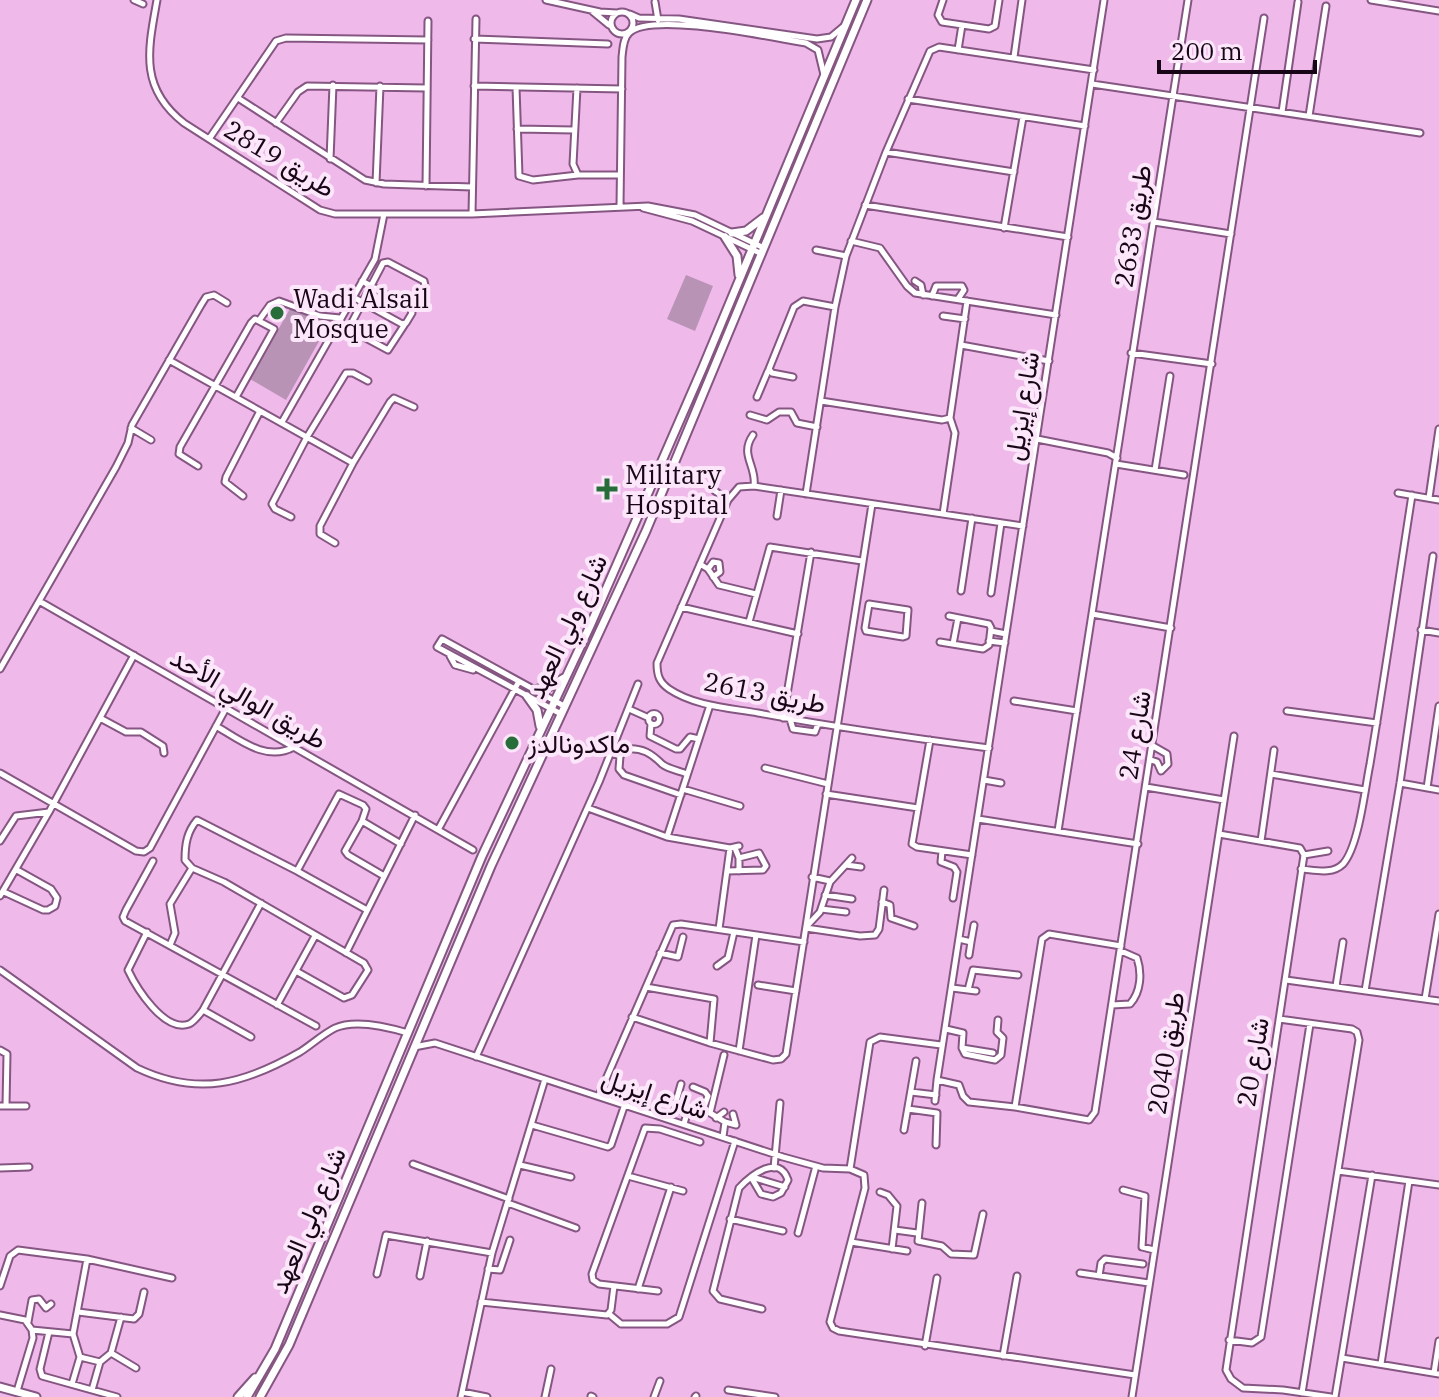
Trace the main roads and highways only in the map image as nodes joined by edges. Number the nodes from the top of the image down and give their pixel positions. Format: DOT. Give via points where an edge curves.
graph roads {
  1 [pos="856,0"];
  2 [pos="867,0"];
  3 [pos="765,217"];
  4 [pos="758,249"];
  5 [pos="739,277"];
  6 [pos="566,676"];
  7 [pos="557,708"];
  8 [pos="540,729"];
  9 [pos="408,1033"];
  10 [pos="418,1037"];
  11 [pos="265,1367"];
  12 [pos="0,1387"];
  13 [pos="36,1397"];
  14 [pos="238,1397"];
  15 [pos="247,1397"];
  16 [pos="260,1397"];
  1 -- 3 [label="main road, شارع ولي العهد"];
  2 -- 4 [label="main road, شارع ولي العهد"];
  3 -- 4 [label="main road, شارع ولي العهد"];
  3 -- 5 [label="main road" via="729,235"];
  4 -- 5 [label="main road, شارع ولي العهد"];
  4 -- 7 [label="main road, شارع ولي العهد" via="646,531"];
  5 -- 6 [label="main road, شارع ولي العهد"];
  6 -- 7 [label="main road, شارع ولي العهد"];
  6 -- 8 [label="main road" via="530,693"];
  7 -- 8 [label="main road, شارع ولي العهد"];
  7 -- 10 [label="main road, شارع ولي العهد"];
  8 -- 9 [label="main road, شارع ولي العهد"];
  9 -- 10 [label="main road"];
  9 -- 11 [label="main road, شارع ولي العهد"];
  10 -- 16 [label="main road, شارع ولي العهد" via="289,1345"];
  11 -- 14 [label="main road"];
  11 -- 15 [label="main road, شارع ولي العهد"];
  12 -- 13 [label="main road"];
}
